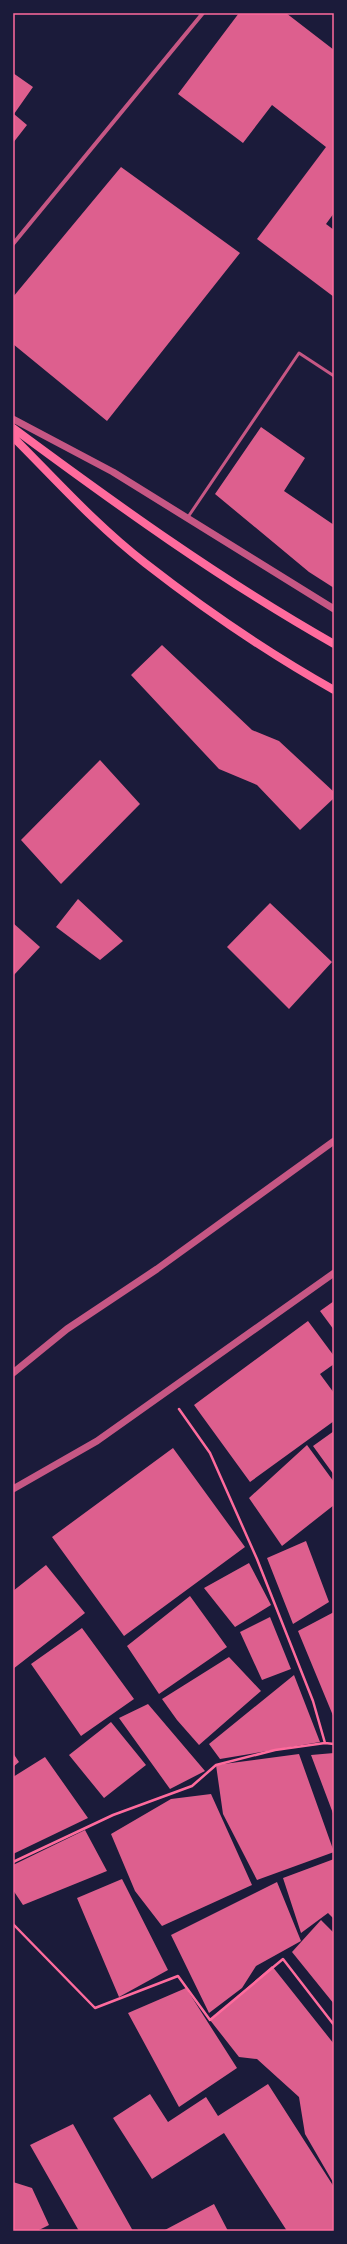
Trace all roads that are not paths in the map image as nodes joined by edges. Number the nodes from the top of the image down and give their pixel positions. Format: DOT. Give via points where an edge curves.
graph roads {
  1 [pos="203,13"];
  2 [pos="13,244"];
  3 [pos="334,376"];
  4 [pos="13,419"];
  5 [pos="13,428"];
  6 [pos="13,437"];
  7 [pos="188,517"];
  8 [pos="334,609"];
  9 [pos="334,644"];
  10 [pos="334,690"];
  11 [pos="334,1141"];
  12 [pos="334,1273"];
  13 [pos="13,1373"];
  14 [pos="13,1489"];
  1 -- 2 [label="street"];
  3 -- 7 [label="lane" via="299,353"];
  4 -- 7 [label="street" via="113,472"];
  5 -- 9 [label="main road" via="134,518 283,615"];
  6 -- 10 [label="main road" via="90,514 144,562 295,668"];
  7 -- 8 [label="street"];
  11 -- 13 [label="street" via="157,1269 67,1329"];
  12 -- 14 [label="street" via="97,1441"];
}
